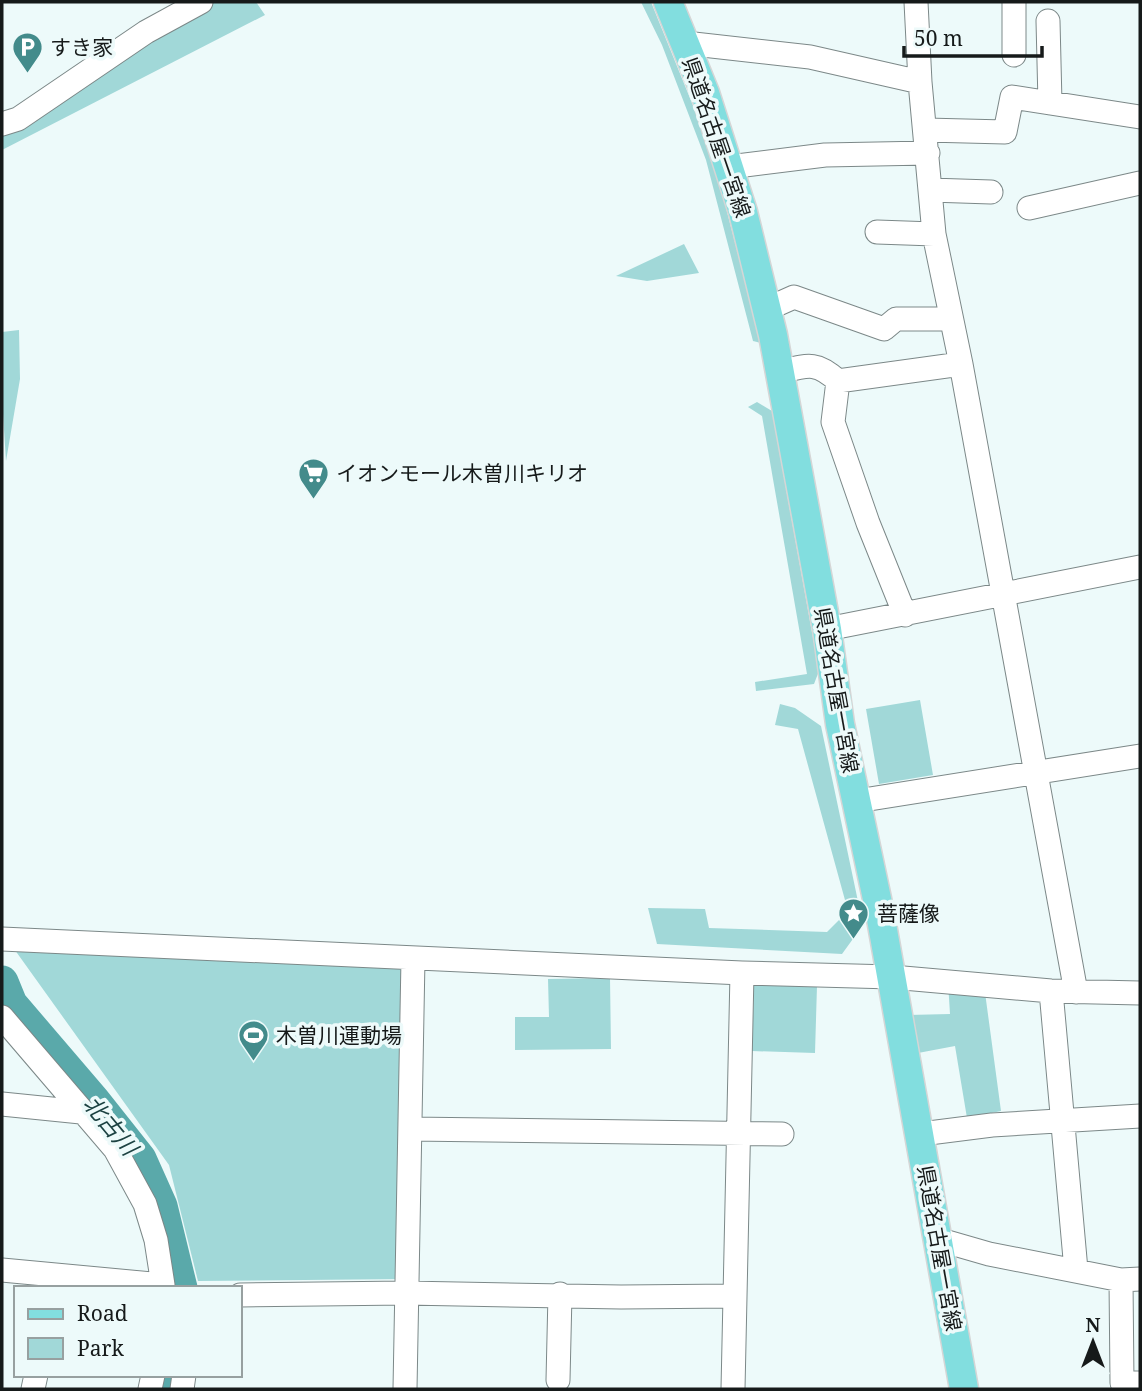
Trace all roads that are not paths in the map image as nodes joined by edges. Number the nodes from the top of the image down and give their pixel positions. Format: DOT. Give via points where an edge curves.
graph roads {
  1 [pos="201,2"];
  2 [pos="668,2"];
  3 [pos="916,2"];
  4 [pos="1014,2"];
  5 [pos="1048,21"];
  6 [pos="685,43"];
  7 [pos="1014,55"];
  8 [pos="919,82"];
  9 [pos="1050,103"];
  10 [pos="1140,117"];
  11 [pos="2,124"];
  12 [pos="926,130"];
  13 [pos="928,153"];
  14 [pos="729,167"];
  15 [pos="1140,183"];
  16 [pos="930,190"];
  17 [pos="991,192"];
  18 [pos="1029,208"];
  19 [pos="877,232"];
  20 [pos="934,234"];
  21 [pos="767,309"];
  22 [pos="950,319"];
  23 [pos="961,364"];
  24 [pos="780,372"];
  25 [pos="838,381"];
  26 [pos="1140,567"];
  27 [pos="1003,593"];
  28 [pos="905,615"];
  29 [pos="827,629"];
  30 [pos="1140,756"];
  31 [pos="1035,772"];
  32 [pos="857,801"];
  33 [pos="4,939"];
  34 [pos="413,959"];
  35 [pos="742,974"];
  36 [pos="892,977"];
  37 [pos="1051,991"];
  38 [pos="1076,992"];
  39 [pos="1140,993"];
  40 [pos="2,1017"];
  41 [pos="2,1104"];
  42 [pos="82,1112"];
  43 [pos="1140,1115"];
  44 [pos="1063,1121"];
  45 [pos="410,1129"];
  46 [pos="739,1133"];
  47 [pos="782,1134"];
  48 [pos="920,1134"];
  49 [pos="99,1151"];
  50 [pos="937,1238"];
  51 [pos="2,1270"];
  52 [pos="1076,1270"];
  53 [pos="1131,1280"];
  54 [pos="55,1281"];
  55 [pos="158,1285"];
  56 [pos="406,1293"];
  57 [pos="559,1294"];
  58 [pos="242,1295"];
  59 [pos="734,1296"];
  60 [pos="558,1380"];
  61 [pos="1140,1383"];
  62 [pos="405,1389"];
  63 [pos="733,1389"];
  64 [pos="964,1389"];
  1 -- 11 [label="street"];
  2 -- 6 [label="main road, 県道名古屋一宮線"];
  3 -- 8 [label="street"];
  4 -- 7 [label="street"];
  5 -- 9 [label="street"];
  6 -- 8 [label="street" via="810,57"];
  6 -- 14 [label="main road, 県道名古屋一宮線"];
  8 -- 12 [label="street"];
  9 -- 10 [label="street"];
  9 -- 12 [label="street" via="1012,97 1005,132"];
  12 -- 13 [label="street"];
  13 -- 14 [label="street" via="825,155"];
  13 -- 16 [label="street"];
  14 -- 21 [label="main road, 県道名古屋一宮線"];
  15 -- 18 [label="street"];
  16 -- 17 [label="street"];
  16 -- 20 [label="street"];
  19 -- 20 [label="street"];
  20 -- 22 [label="street"];
  21 -- 22 [label="street" via="794,297 884,329 896,319"];
  21 -- 24 [label="main road, 県道名古屋一宮線"];
  22 -- 23 [label="street"];
  23 -- 25 [label="street"];
  23 -- 27 [label="street"];
  24 -- 25 [label="street" via="823,367"];
  24 -- 29 [label="main road, 県道名古屋一宮線"];
  25 -- 28 [label="street" via="833,422"];
  26 -- 27 [label="street"];
  27 -- 28 [label="street"];
  27 -- 31 [label="street"];
  28 -- 29 [label="street"];
  29 -- 32 [label="main road, 県道名古屋一宮線" via="840,724"];
  30 -- 31 [label="street"];
  31 -- 32 [label="street"];
  31 -- 38 [label="street"];
  32 -- 36 [label="main road, 県道名古屋一宮線"];
  33 -- 34 [label="street"];
  34 -- 35 [label="street"];
  34 -- 45 [label="street"];
  35 -- 36 [label="street"];
  35 -- 46 [label="street"];
  36 -- 37 [label="street"];
  36 -- 48 [label="main road, 県道名古屋一宮線"];
  37 -- 38 [label="street"];
  37 -- 44 [label="street"];
  38 -- 39 [label="street"];
  40 -- 42 [label="street"];
  41 -- 42 [label="street"];
  42 -- 55 [label="street" via="115,1149 145,1204 156,1240"];
  43 -- 44 [label="street"];
  44 -- 48 [label="street"];
  44 -- 52 [label="street"];
  45 -- 46 [label="street"];
  45 -- 56 [label="street"];
  46 -- 47 [label="street"];
  46 -- 59 [label="street"];
  48 -- 50 [label="main road, 県道名古屋一宮線"];
  49 -- 55 [label="street" via="139,1224"];
  50 -- 52 [label="street" via="989,1254"];
  50 -- 64 [label="main road, 県道名古屋一宮線"];
  51 -- 54 [label="street"];
  52 -- 53 [label="street"];
  53 -- 61 [label="street" via="1122,1383"];
  54 -- 55 [label="street"];
  56 -- 57 [label="street"];
  56 -- 58 [label="street"];
  56 -- 62 [label="street"];
  57 -- 59 [label="street"];
  57 -- 60 [label="street"];
  59 -- 63 [label="street"];
}
